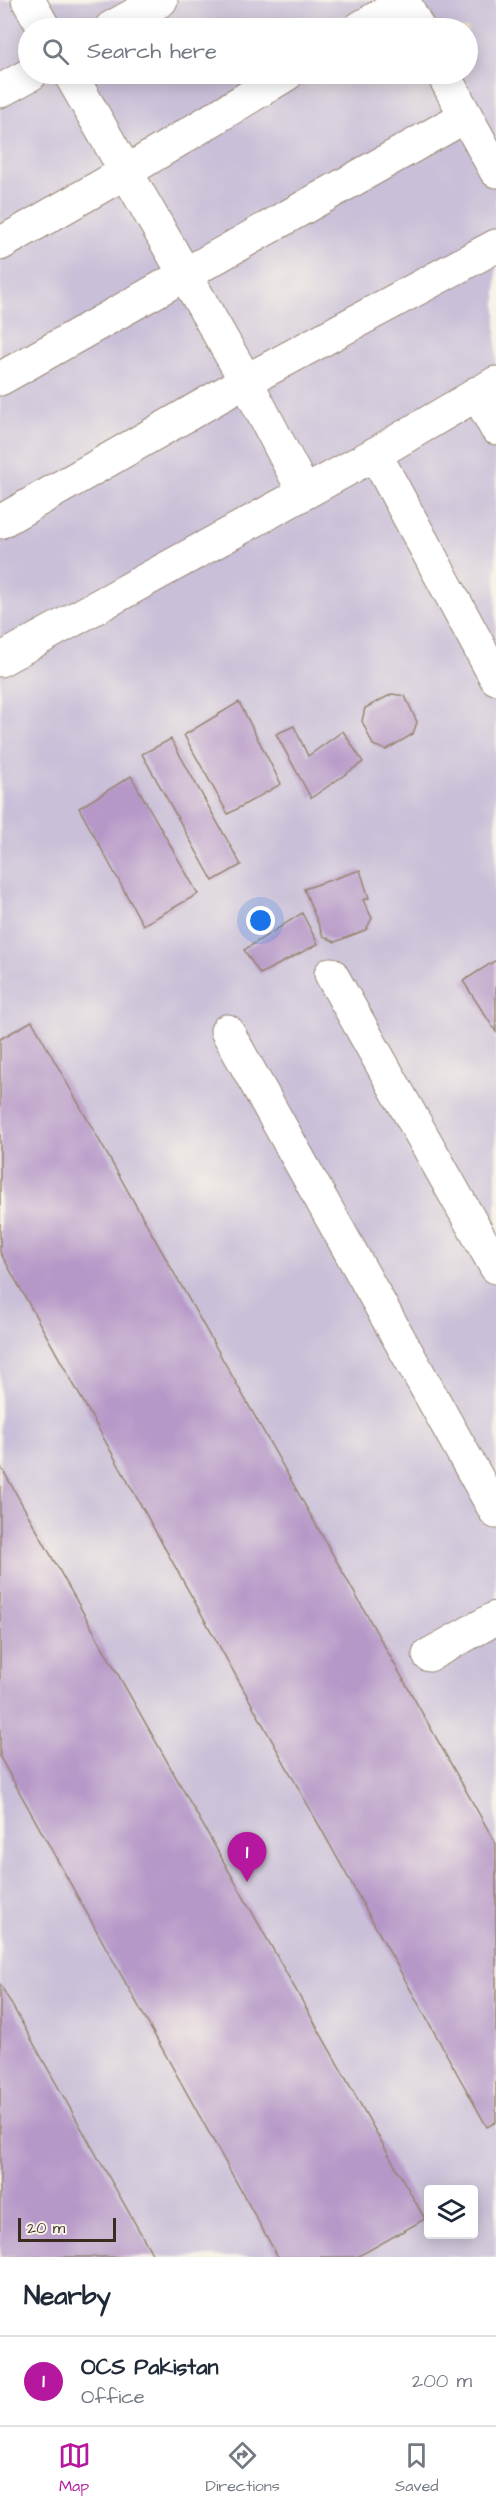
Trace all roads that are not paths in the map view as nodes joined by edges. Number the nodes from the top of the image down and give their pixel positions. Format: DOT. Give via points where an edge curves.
graph roads {
  1 [pos="28,0"];
  2 [pos="161,0"];
  3 [pos="408,10"];
  4 [pos="38,18"];
  5 [pos="129,18"];
  6 [pos="387,18"];
  7 [pos="18,81"];
  8 [pos="76,84"];
  9 [pos="271,84"];
  10 [pos="448,84"];
  11 [pos="0,91"];
  12 [pos="466,116"];
  13 [pos="496,171"];
  14 [pos="126,172"];
  15 [pos="0,244"];
  16 [pos="496,246"];
  17 [pos="185,275"];
  18 [pos="0,379"];
  19 [pos="246,381"];
  20 [pos="486,388"];
  21 [pos="496,428"];
  22 [pos="375,454"];
  23 [pos="304,492"];
  24 [pos="0,522"];
  25 [pos="0,660"];
  26 [pos="496,678"];
  27 [pos="331,974"];
  28 [pos="227,1031"];
  29 [pos="496,1267"];
  30 [pos="496,1512"];
  31 [pos="496,1618"];
  32 [pos="429,1655"];
  1 -- 4 [label="lane"];
  2 -- 5 [label="lane"];
  3 -- 6 [label="lane"];
  7 -- 11 [label="lane"];
  8 -- 14 [label="lane"];
  9 -- 14 [label="lane"];
  10 -- 12 [label="lane"];
  12 -- 13 [label="lane"];
  12 -- 17 [label="lane"];
  14 -- 15 [label="lane"];
  14 -- 17 [label="lane"];
  16 -- 19 [label="lane"];
  17 -- 18 [label="lane"];
  17 -- 19 [label="lane"];
  19 -- 23 [label="lane"];
  19 -- 24 [label="lane"];
  20 -- 21 [label="lane"];
  20 -- 22 [label="lane"];
  22 -- 23 [label="lane"];
  22 -- 26 [label="lane"];
  23 -- 25 [label="lane"];
  27 -- 29 [label="lane"];
  28 -- 30 [label="lane"];
  31 -- 32 [label="lane"];
}
